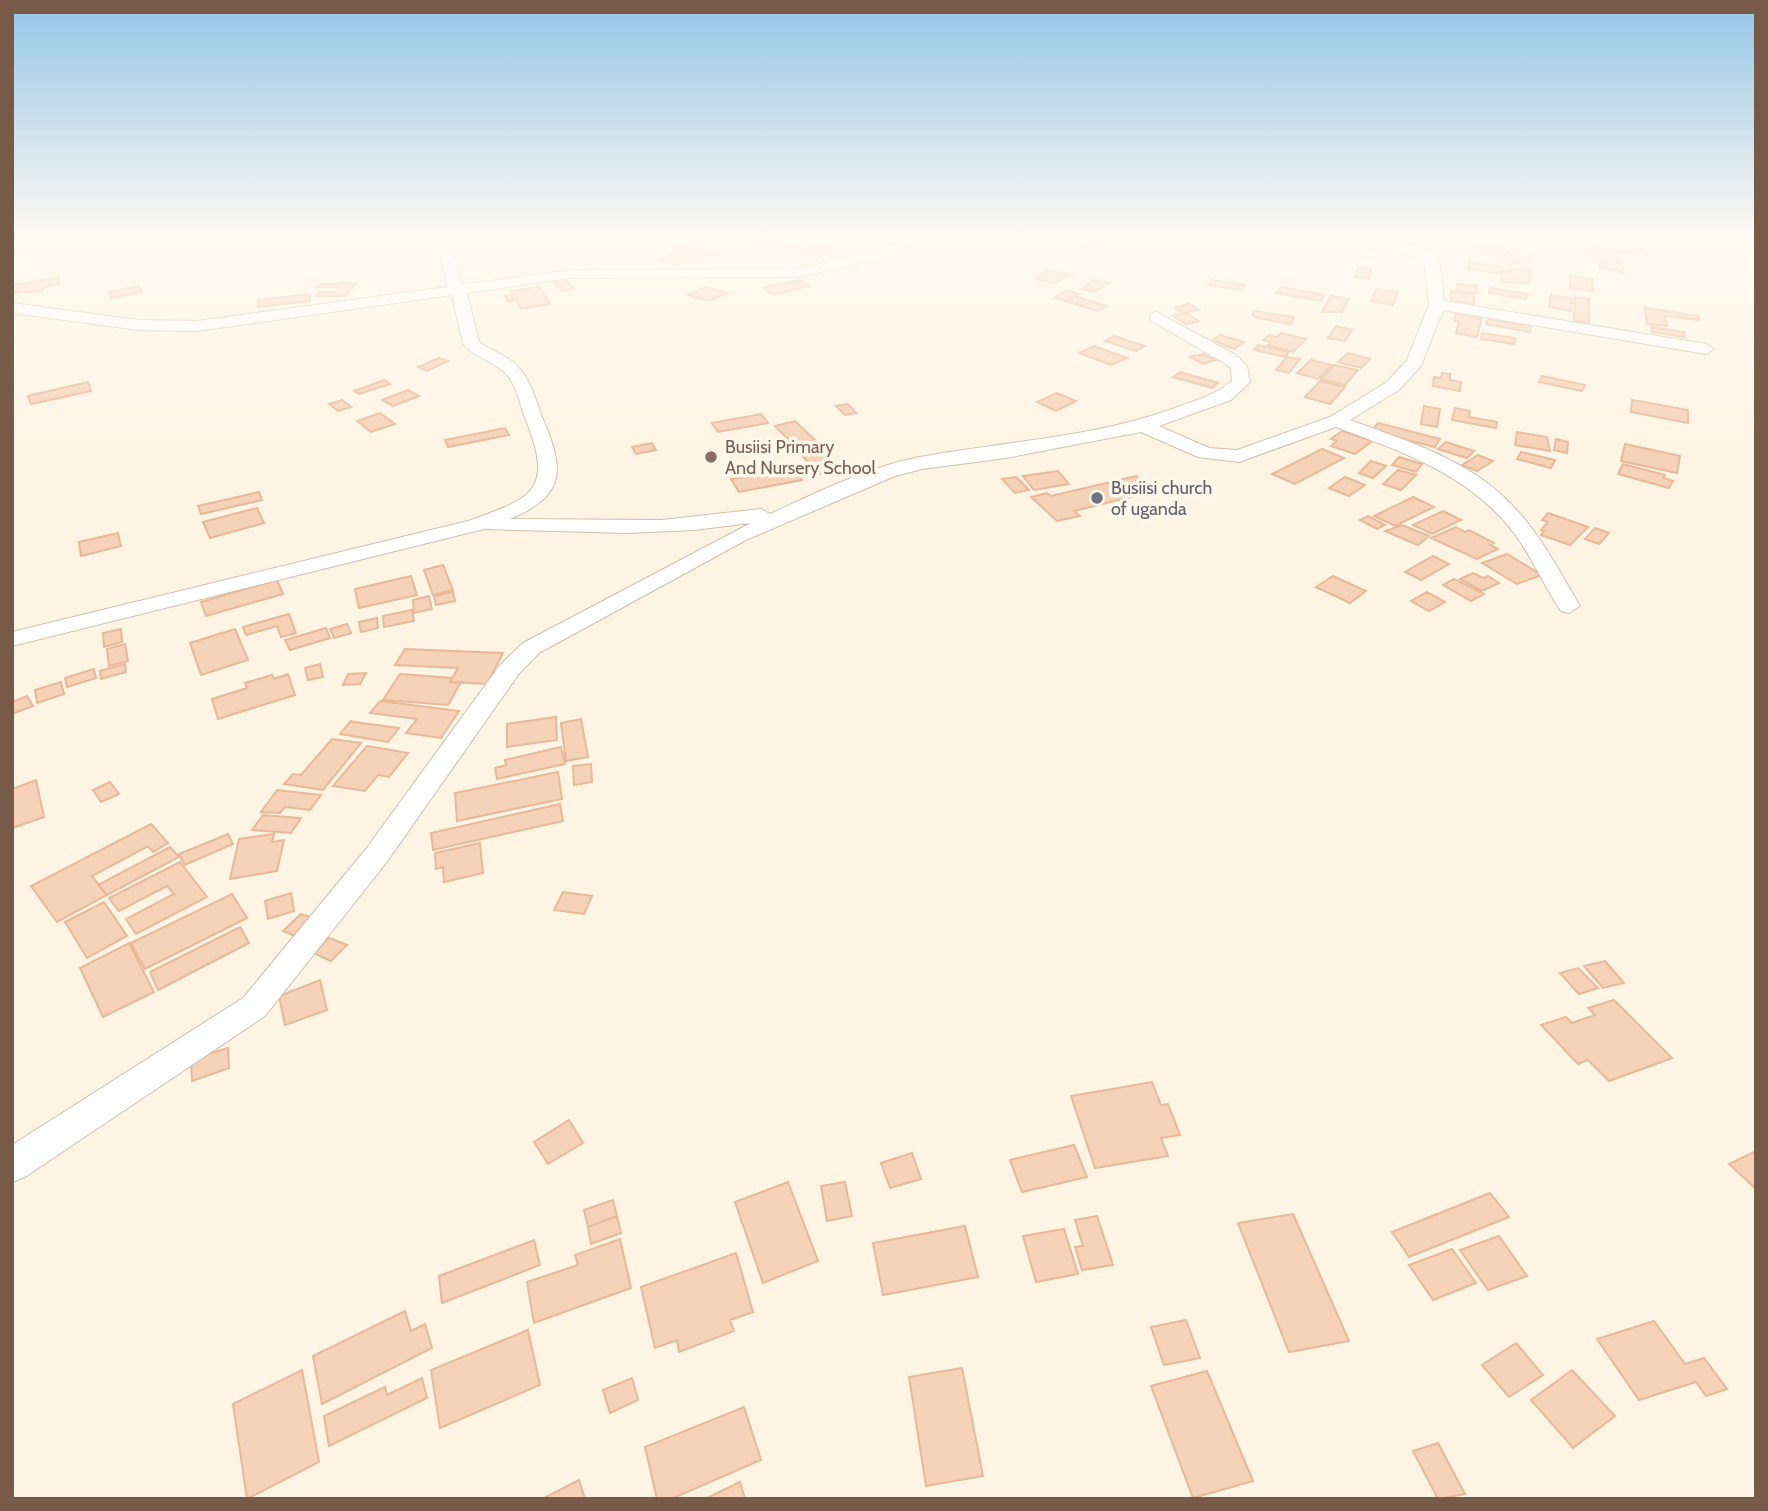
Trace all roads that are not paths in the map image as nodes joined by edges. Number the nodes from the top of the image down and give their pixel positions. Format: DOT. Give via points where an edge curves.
graph roads {
  1 [pos="30,311"];
  2 [pos="301,311"];
  3 [pos="464,311"];
  4 [pos="1435,311"];
  5 [pos="1476,311"];
  6 [pos="1156,317"];
  7 [pos="1706,349"];
  8 [pos="1336,421"];
  9 [pos="1143,426"];
  10 [pos="800,507"];
  11 [pos="475,525"];
  12 [pos="1569,606"];
  13 [pos="12,639"];
  14 [pos="12,1165"];
  1 -- 2 [label="street" via="177,327"];
  3 -- 11 [label="street" via="471,344 516,375 552,468 548,486 530,504"];
  4 -- 8 [label="street" via="1407,374 1376,399"];
  5 -- 7 [label="street"];
  6 -- 9 [label="street" via="1230,359 1239,366 1241,382 1225,396"];
  8 -- 9 [label="street" via="1253,453 1229,457 1205,453"];
  8 -- 12 [label="street" via="1430,457 1502,505 1526,534"];
  9 -- 10 [label="street" via="920,463"];
  10 -- 11 [label="street" via="686,526"];
  10 -- 14 [label="street" via="531,648 509,670 376,856 254,1007"];
  11 -- 13 [label="street"];
}
